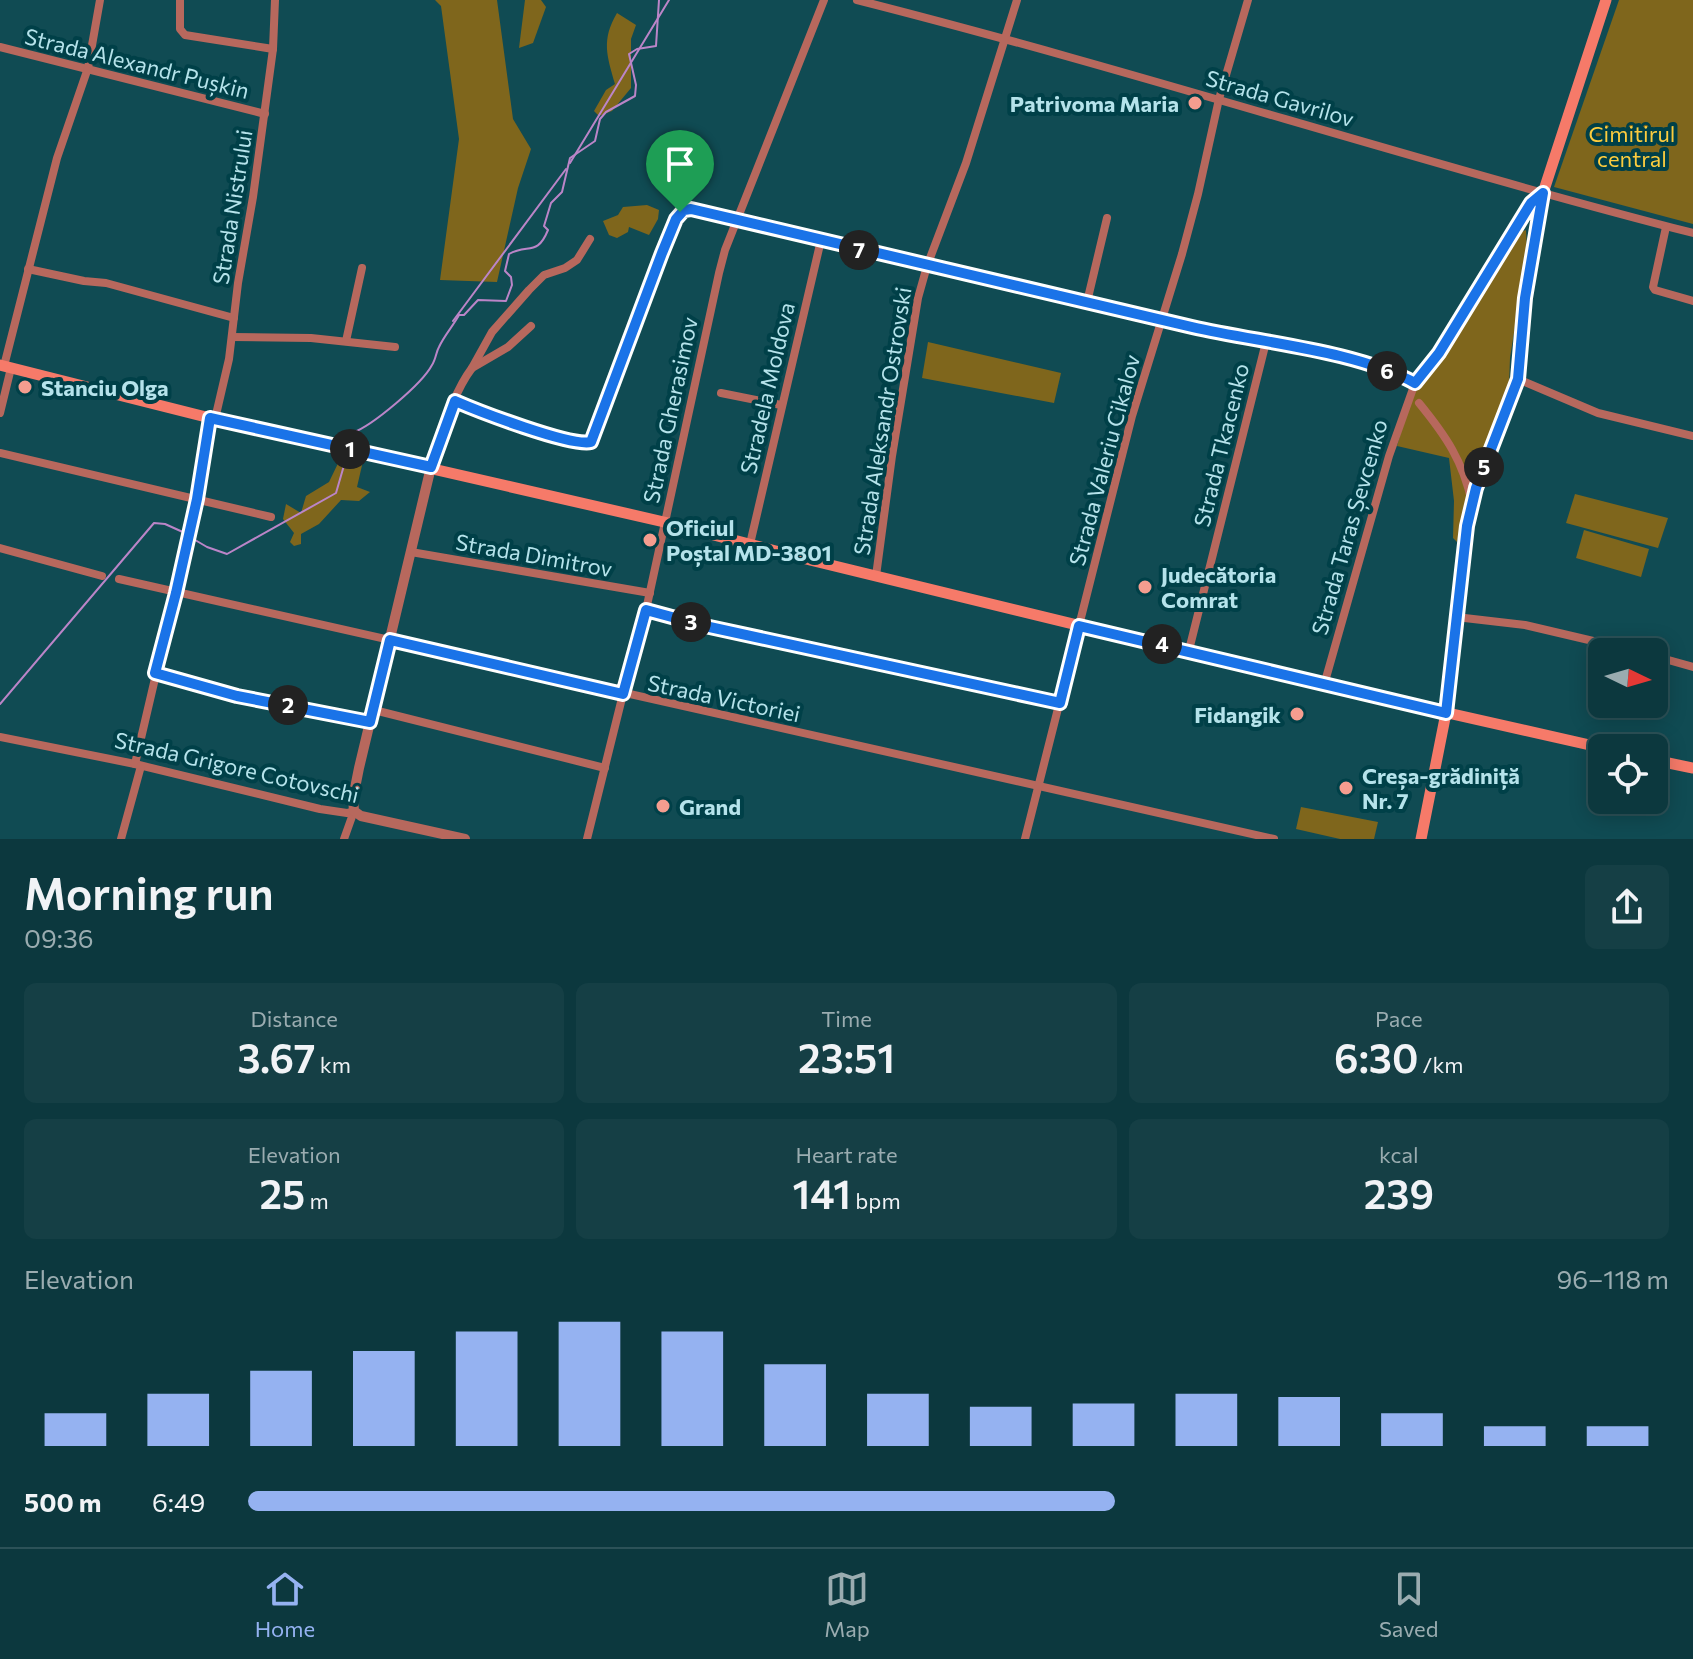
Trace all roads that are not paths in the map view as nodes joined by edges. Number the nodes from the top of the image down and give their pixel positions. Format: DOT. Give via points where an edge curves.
graph roads {
  1 [pos="100,0"];
  2 [pos="180,0"];
  3 [pos="275,0"];
  4 [pos="824,0"];
  5 [pos="857,0"];
  6 [pos="1017,0"];
  7 [pos="1248,0"];
  8 [pos="1606,0"];
  9 [pos="1006,38"];
  10 [pos="0,47"];
  11 [pos="273,49"];
  12 [pos="88,68"];
  13 [pos="1219,99"];
  14 [pos="265,114"];
  15 [pos="1543,193"];
  16 [pos="1107,218"];
  17 [pos="737,220"];
  18 [pos="1666,227"];
  19 [pos="1693,233"];
  20 [pos="590,239"];
  21 [pos="821,240"];
  22 [pos="927,266"];
  23 [pos="362,268"];
  24 [pos="28,269"];
  25 [pos="1693,301"];
  26 [pos="1087,302"];
  27 [pos="234,318"];
  28 [pos="1161,320"];
  29 [pos="531,326"];
  30 [pos="232,337"];
  31 [pos="346,341"];
  32 [pos="1266,342"];
  33 [pos="395,347"];
  34 [pos="5,367"];
  35 [pos="472,368"];
  36 [pos="1518,379"];
  37 [pos="1415,383"];
  38 [pos="721,393"];
  39 [pos="455,401"];
  40 [pos="1419,403"];
  41 [pos="781,405"];
  42 [pos="0,413"];
  43 [pos="213,418"];
  44 [pos="1693,436"];
  45 [pos="0,453"];
  46 [pos="431,467"];
  47 [pos="197,499"];
  48 [pos="1472,504"];
  49 [pos="271,517"];
  50 [pos="664,522"];
  51 [pos="750,544"];
  52 [pos="0,548"];
  53 [pos="411,552"];
  54 [pos="102,576"];
  55 [pos="876,576"];
  56 [pos="119,579"];
  57 [pos="176,593"];
  58 [pos="650,593"];
  59 [pos="646,610"];
  60 [pos="1456,617"];
  61 [pos="1079,626"];
  62 [pos="390,640"];
  63 [pos="1588,640"];
  64 [pos="1189,650"];
  65 [pos="1668,660"];
  66 [pos="1693,667"];
  67 [pos="155,673"];
  68 [pos="1324,685"];
  69 [pos="623,694"];
  70 [pos="1060,703"];
  71 [pos="374,710"];
  72 [pos="1446,713"];
  73 [pos="370,722"];
  74 [pos="0,737"];
  75 [pos="1588,745"];
  76 [pos="1668,763"];
  77 [pos="138,765"];
  78 [pos="605,768"];
  79 [pos="1693,768"];
  80 [pos="1038,786"];
  81 [pos="354,811"];
  82 [pos="121,839"];
  83 [pos="344,839"];
  84 [pos="465,839"];
  85 [pos="587,839"];
  86 [pos="1025,839"];
  87 [pos="1274,839"];
  88 [pos="1421,839"];
  1 -- 12 [label="street"];
  2 -- 11 [label="street" via="180,29 185,35"];
  3 -- 11 [label="street, Strada Nistrului"];
  4 -- 17 [label="street, Strada Gherasimov"];
  5 -- 9 [label="street, Strada Gavrilov"];
  6 -- 9 [label="street, Strada Aleksandr Ostrovski"];
  7 -- 13 [label="street, Strada Valeriu Cikalov"];
  8 -- 15 [label="main road, Strada Taras Șevcenko"];
  9 -- 13 [label="street, Strada Gavrilov"];
  9 -- 22 [label="street, Strada Aleksandr Ostrovski"];
  10 -- 12 [label="street, Strada Alexandr Pușkin"];
  11 -- 14 [label="street, Strada Nistrului"];
  12 -- 14 [label="street, Strada Alexandr Pușkin"];
  12 -- 24 [label="street"];
  13 -- 15 [label="street, Strada Gavrilov"];
  13 -- 28 [label="street, Strada Valeriu Cikalov"];
  14 -- 27 [label="street, Strada Nistrului"];
  15 -- 18 [label="street, Strada Gavrilov"];
  15 -- 36 [label="main road"];
  15 -- 37 [label="street, Strada Taras Șevcenko" via="1531,203"];
  16 -- 26 [label="street"];
  17 -- 21 [label="street"];
  17 -- 39 [label="street" via="691,209 680,212 591,442 514,423"];
  17 -- 50 [label="street, Strada Gherasimov" via="712,298"];
  18 -- 19 [label="street, Strada Gavrilov"];
  18 -- 25 [label="street" via="1653,287"];
  20 -- 35 [label="street" via="577,260 544,275 529,290 492,332"];
  21 -- 22 [label="street"];
  21 -- 41 [label="street, Stradela Moldova"];
  22 -- 26 [label="street"];
  22 -- 55 [label="street, Strada Aleksandr Ostrovski" via="899,409"];
  23 -- 31 [label="street"];
  24 -- 27 [label="street" via="119,286"];
  24 -- 34 [label="street"];
  26 -- 28 [label="street"];
  27 -- 30 [label="street, Strada Nistrului"];
  28 -- 32 [label="street"];
  28 -- 61 [label="street, Strada Valeriu Cikalov"];
  29 -- 35 [label="street"];
  30 -- 31 [label="street"];
  30 -- 43 [label="street, Strada Nistrului"];
  31 -- 33 [label="street"];
  32 -- 37 [label="street" via="1367,365"];
  32 -- 64 [label="street, Strada Tkacenko"];
  34 -- 42 [label="street"];
  34 -- 43 [label="main road"];
  35 -- 39 [label="street"];
  36 -- 44 [label="street" via="1606,416"];
  36 -- 48 [label="main road"];
  37 -- 68 [label="street, Strada Taras Șevcenko"];
  38 -- 41 [label="street"];
  39 -- 46 [label="street"];
  40 -- 48 [label="street" via="1455,452"];
  41 -- 51 [label="street, Stradela Moldova"];
  43 -- 46 [label="main road"];
  43 -- 47 [label="street, Strada Nistrului"];
  45 -- 47 [label="street"];
  46 -- 50 [label="main road"];
  46 -- 53 [label="street"];
  47 -- 49 [label="street"];
  47 -- 57 [label="street, Strada Nistrului"];
  48 -- 60 [label="main road"];
  50 -- 51 [label="main road"];
  50 -- 58 [label="street, Strada Gherasimov"];
  51 -- 55 [label="main road"];
  52 -- 54 [label="street"];
  53 -- 58 [label="street, Strada Dimitrov"];
  53 -- 62 [label="street"];
  55 -- 61 [label="main road"];
  56 -- 57 [label="street, Strada Victoriei"];
  57 -- 62 [label="street, Strada Victoriei"];
  57 -- 67 [label="street, Strada Nistrului"];
  58 -- 59 [label="street, Strada Gherasimov"];
  59 -- 69 [label="street, Strada Gherasimov"];
  59 -- 70 [label="street"];
  60 -- 63 [label="street"];
  60 -- 72 [label="main road"];
  61 -- 64 [label="main road"];
  61 -- 70 [label="street, Strada Valeriu Cikalov"];
  62 -- 69 [label="street, Strada Victoriei"];
  62 -- 71 [label="street"];
  64 -- 68 [label="main road"];
  65 -- 66 [label="street"];
  67 -- 73 [label="street" via="237,696"];
  67 -- 77 [label="street, Strada Nistrului"];
  68 -- 72 [label="main road"];
  69 -- 78 [label="street, Strada Gherasimov"];
  69 -- 80 [label="street, Strada Victoriei"];
  70 -- 80 [label="street, Strada Valeriu Cikalov"];
  71 -- 73 [label="street"];
  71 -- 78 [label="street"];
  72 -- 75 [label="main road"];
  72 -- 88 [label="main road"];
  73 -- 81 [label="street"];
  74 -- 77 [label="street, Strada Grigore Cotovschi"];
  76 -- 79 [label="main road"];
  77 -- 81 [label="street, Strada Grigore Cotovschi" via="320,809"];
  77 -- 82 [label="street, Strada Nistrului"];
  78 -- 85 [label="street, Strada Gherasimov"];
  80 -- 86 [label="street, Strada Valeriu Cikalov"];
  80 -- 87 [label="street, Strada Victoriei"];
  81 -- 83 [label="street"];
  81 -- 84 [label="street, Strada Grigore Cotovschi"];
}
